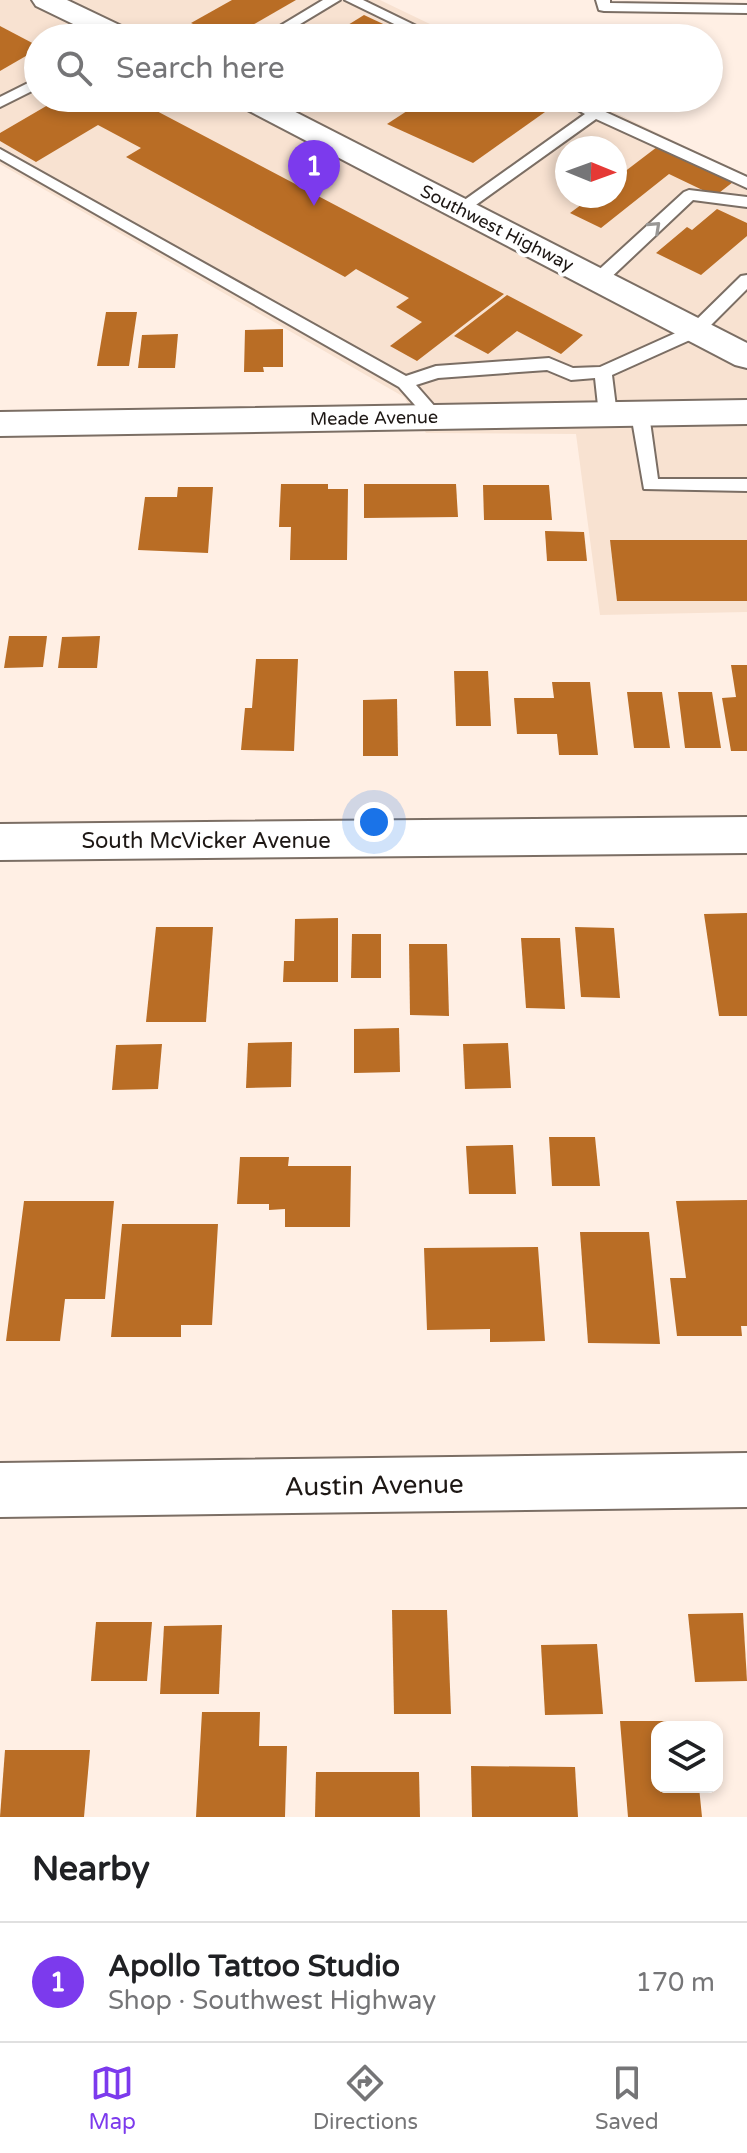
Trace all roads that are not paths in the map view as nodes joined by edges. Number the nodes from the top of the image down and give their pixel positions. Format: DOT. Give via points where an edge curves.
graph roads {
  1 [pos="46,0"];
  2 [pos="333,0"];
  3 [pos="352,0"];
  4 [pos="603,0"];
  5 [pos="747,9"];
  6 [pos="94,24"];
  7 [pos="291,24"];
  8 [pos="404,24"];
  9 [pos="24,90"];
  10 [pos="0,103"];
  11 [pos="273,112"];
  12 [pos="286,112"];
  13 [pos="595,113"];
  14 [pos="279,115"];
  15 [pos="0,153"];
  16 [pos="747,183"];
  17 [pos="747,202"];
  18 [pos="461,209"];
  19 [pos="598,280"];
  20 [pos="747,280"];
  21 [pos="695,331"];
  22 [pos="747,357"];
  23 [pos="603,372"];
  24 [pos="405,383"];
  25 [pos="747,412"];
  26 [pos="624,414"];
  27 [pos="435,417"];
  28 [pos="0,424"];
  29 [pos="747,485"];
  30 [pos="747,835"];
  31 [pos="0,842"];
  32 [pos="747,1480"];
  33 [pos="0,1490"];
  1 -- 6 [label="street"];
  2 -- 7 [label="lane"];
  3 -- 8 [label="lane"];
  4 -- 5 [label="lane" via="604,7"];
  9 -- 10 [label="lane"];
  11 -- 14 [label="street, Southwest Highway"];
  12 -- 14 [label="lane"];
  13 -- 16 [label="lane"];
  13 -- 18 [label="lane"];
  14 -- 18 [label="street, Southwest Highway"];
  15 -- 24 [label="lane"];
  19 -- 17 [label="lane, one-way" via="689,195"];
  18 -- 19 [label="street, Southwest Highway"];
  19 -- 21 [label="street, Southwest Highway"];
  20 -- 21 [label="lane"];
  21 -- 22 [label="street, Southwest Highway"];
  21 -- 23 [label="lane"];
  23 -- 24 [label="lane" via="571,374 549,364 436,372"];
  23 -- 26 [label="lane"];
  24 -- 27 [label="lane"];
  25 -- 26 [label="street, Meade Avenue"];
  26 -- 27 [label="street, Meade Avenue"];
  26 -- 29 [label="lane" via="650,485"];
  27 -- 28 [label="street, Meade Avenue"];
  30 -- 31 [label="street, South McVicker Avenue"];
  32 -- 33 [label="street, Austin Avenue"];
}
